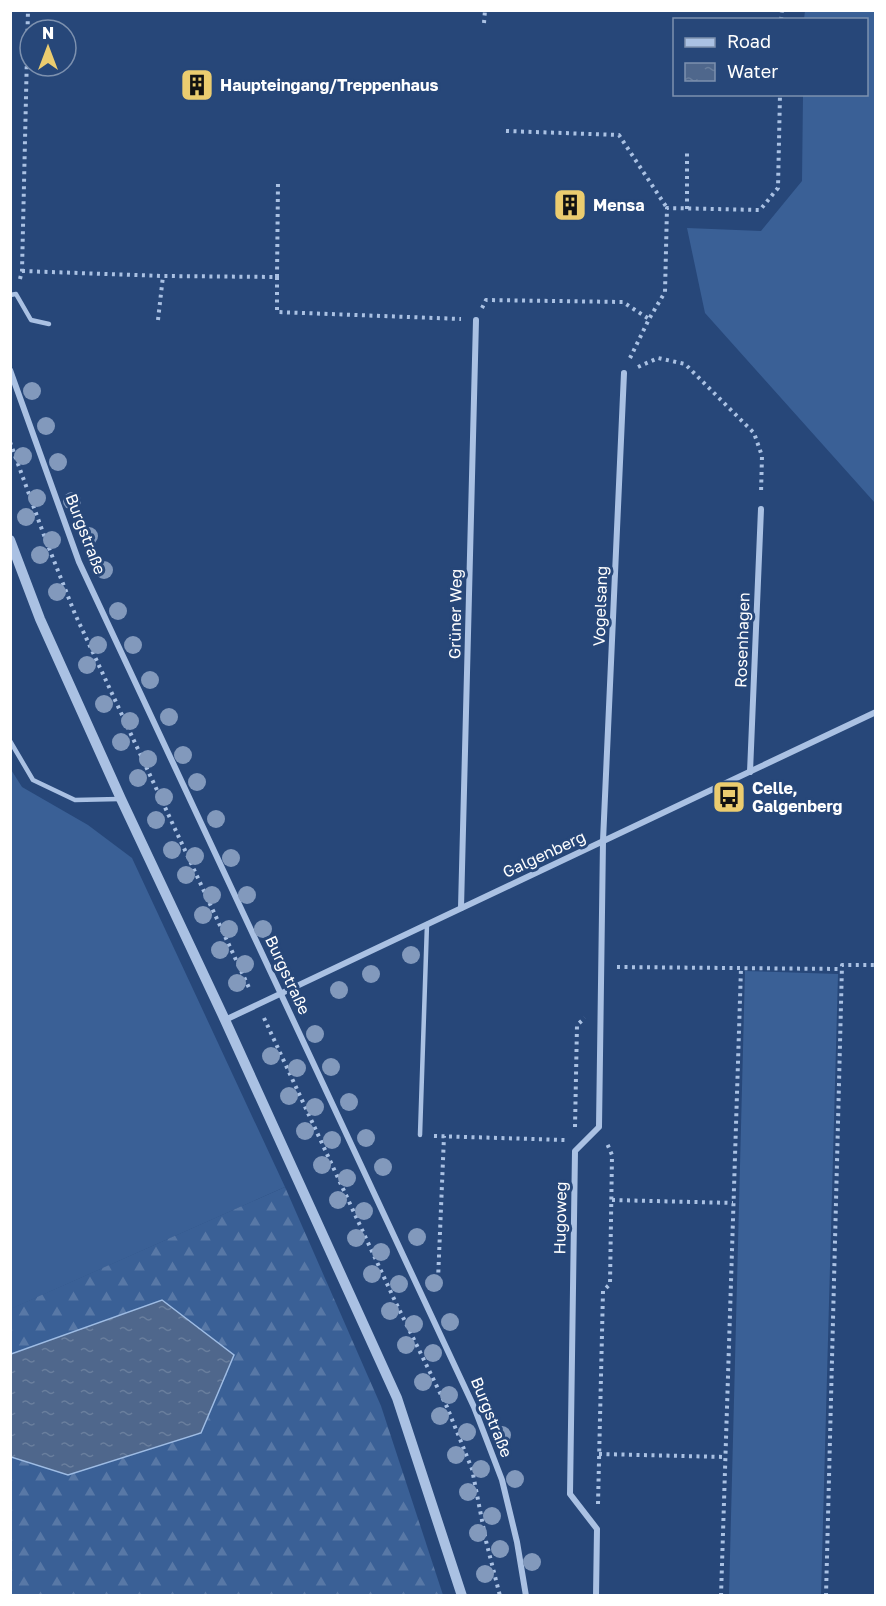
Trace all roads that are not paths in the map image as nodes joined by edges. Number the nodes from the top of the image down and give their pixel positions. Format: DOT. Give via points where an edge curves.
graph roads {
  1 [pos="13,295"];
  2 [pos="476,320"];
  3 [pos="49,324"];
  4 [pos="10,370"];
  5 [pos="624,373"];
  6 [pos="761,509"];
  7 [pos="10,540"];
  8 [pos="876,712"];
  9 [pos="10,741"];
  10 [pos="750,772"];
  11 [pos="121,799"];
  12 [pos="603,841"];
  13 [pos="461,908"];
  14 [pos="428,924"];
  15 [pos="280,993"];
  16 [pos="225,1020"];
  17 [pos="420,1135"];
  18 [pos="462,1596"];
  19 [pos="526,1596"];
  20 [pos="596,1596"];
  1 -- 3 [label="lane" via="31,320"];
  2 -- 13 [label="street, Grüner Weg"];
  4 -- 15 [label="street, Burgstraße" via="79,562"];
  5 -- 12 [label="street, Vogelsang"];
  6 -- 10 [label="street, Rosenhagen"];
  7 -- 11 [label="street" via="40,619"];
  8 -- 10 [label="street, Galgenberg"];
  9 -- 11 [label="lane" via="33,780 75,800"];
  10 -- 12 [label="street, Galgenberg"];
  11 -- 16 [label="street"];
  12 -- 13 [label="street, Galgenberg"];
  12 -- 20 [label="street, Hugoweg" via="599,1126 574,1151 570,1494 597,1529"];
  13 -- 14 [label="street, Galgenberg"];
  14 -- 15 [label="street, Galgenberg"];
  14 -- 17 [label="lane"];
  15 -- 16 [label="street, Galgenberg"];
  15 -- 19 [label="street, Burgstraße" via="474,1407 502,1480"];
  16 -- 18 [label="street" via="398,1398"];
}
